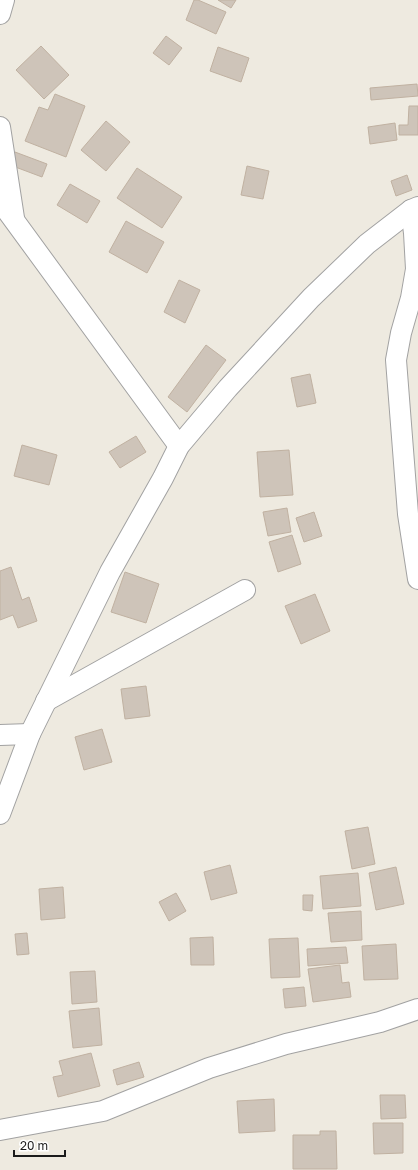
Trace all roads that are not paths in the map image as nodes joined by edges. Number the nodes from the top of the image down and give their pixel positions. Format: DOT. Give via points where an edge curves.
graph roads {
  1 [pos="4,0"];
  2 [pos="0,14"];
  3 [pos="0,127"];
  4 [pos="0,201"];
  5 [pos="414,209"];
  6 [pos="14,220"];
  7 [pos="179,446"];
  8 [pos="418,579"];
  9 [pos="245,590"];
  10 [pos="46,701"];
  11 [pos="30,734"];
  12 [pos="0,735"];
  13 [pos="0,814"];
  14 [pos="418,1009"];
  15 [pos="0,1130"];
  1 -- 2 [label="street"];
  3 -- 6 [label="street"];
  4 -- 6 [label="street"];
  5 -- 7 [label="street" via="367,244 311,298 228,388"];
  5 -- 8 [label="street" via="416,269 396,360 408,514"];
  6 -- 7 [label="street"];
  7 -- 10 [label="street" via="110,572"];
  9 -- 10 [label="street"];
  10 -- 11 [label="street"];
  11 -- 12 [label="street"];
  11 -- 13 [label="street"];
  14 -- 15 [label="street" via="380,1022 286,1044 209,1068 103,1111"];
}
